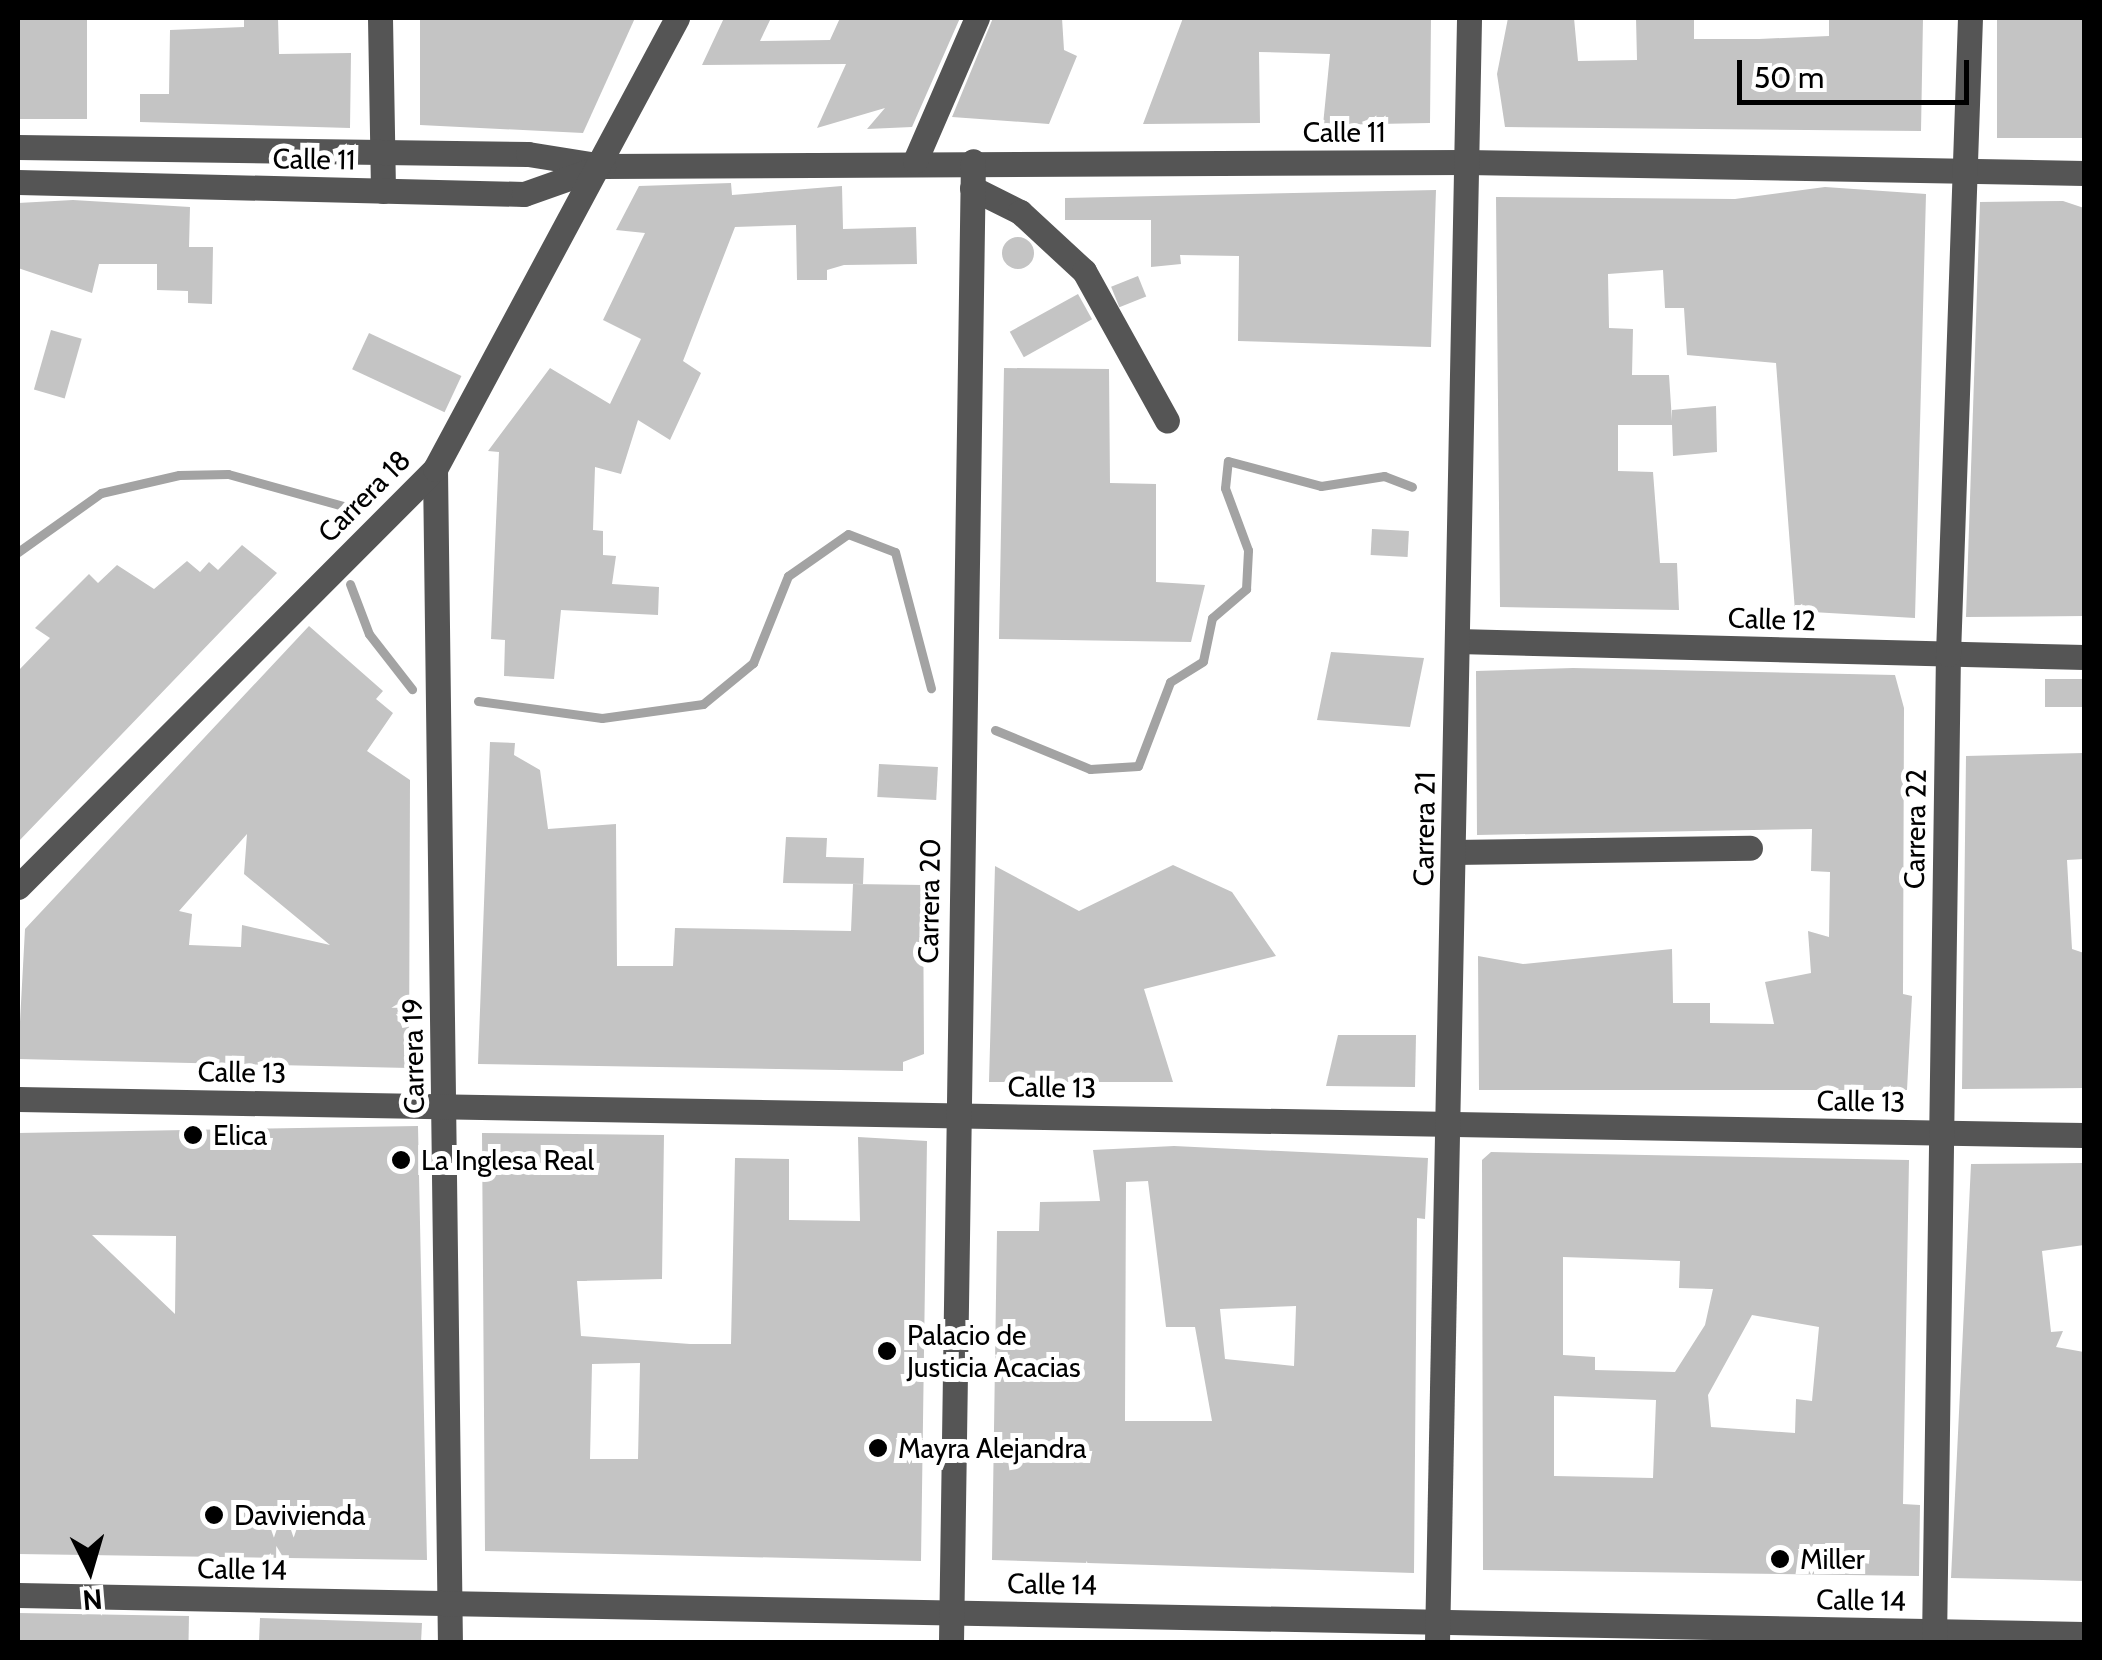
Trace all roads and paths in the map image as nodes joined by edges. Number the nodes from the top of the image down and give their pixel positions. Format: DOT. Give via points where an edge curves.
graph roads {
  1 [pos="380,18"];
  2 [pos="677,18"];
  3 [pos="977,18"];
  4 [pos="1469,18"];
  5 [pos="1970,18"];
  6 [pos="18,146"];
  7 [pos="382,152"];
  8 [pos="916,160"];
  9 [pos="973,161"];
  10 [pos="1466,162"];
  11 [pos="604,166"];
  12 [pos="1967,173"];
  13 [pos="2084,173"];
  14 [pos="18,182"];
  15 [pos="972,188"];
  16 [pos="383,191"];
  17 [pos="1167,421"];
  18 [pos="435,469"];
  19 [pos="1458,641"];
  20 [pos="1948,654"];
  21 [pos="2084,657"];
  22 [pos="1750,848"];
  23 [pos="1453,852"];
  24 [pos="18,886"];
  25 [pos="18,1098"];
  26 [pos="444,1106"];
  27 [pos="955,1115"];
  28 [pos="1448,1124"];
  29 [pos="1940,1132"];
  30 [pos="2084,1135"];
  31 [pos="18,1595"];
  32 [pos="451,1603"];
  33 [pos="951,1612"];
  34 [pos="1437,1632"];
  35 [pos="2084,1634"];
  36 [pos="1934,1637"];
  37 [pos="450,1642"];
  38 [pos="951,1642"];
  1 -- 7 [label="street"];
  2 -- 11 [label="street, Carrera 18"];
  3 -- 8 [label="street"];
  4 -- 10 [label="street, Carrera 21"];
  5 -- 12 [label="street, Carrera 22"];
  6 -- 7 [label="street, Calle 11"];
  7 -- 11 [label="street, Calle 11" via="528,154"];
  7 -- 16 [label="street"];
  8 -- 9 [label="street, Calle 11"];
  8 -- 11 [label="street, Calle 11"];
  9 -- 10 [label="street, Calle 11"];
  9 -- 15 [label="street, Carrera 20"];
  10 -- 12 [label="street, Calle 11"];
  10 -- 19 [label="street, Carrera 21"];
  11 -- 16 [label="street, Calle 11" via="524,194"];
  11 -- 18 [label="street, Carrera 18"];
  12 -- 13 [label="street, Calle 11"];
  12 -- 20 [label="street, Carrera 22"];
  14 -- 16 [label="street, Calle 11"];
  15 -- 17 [label="street" via="1020,212 1084,271"];
  15 -- 27 [label="street, Carrera 20"];
  18 -- 24 [label="street, Carrera 18"];
  18 -- 26 [label="street, Carrera 19"];
  19 -- 20 [label="street, Calle 12"];
  19 -- 23 [label="street, Carrera 21"];
  20 -- 21 [label="street, Calle 12"];
  20 -- 29 [label="street, Carrera 22"];
  22 -- 23 [label="street"];
  23 -- 28 [label="street, Carrera 21"];
  25 -- 26 [label="street, Calle 13"];
  26 -- 27 [label="street, Calle 13"];
  26 -- 32 [label="street, Carrera 19"];
  27 -- 28 [label="street, Calle 13"];
  27 -- 33 [label="street, Carrera 20"];
  28 -- 29 [label="street, Calle 13"];
  28 -- 34 [label="street, Carrera 21"];
  29 -- 30 [label="street, Calle 13"];
  29 -- 36 [label="street, Carrera 22"];
  31 -- 32 [label="street, Calle 14"];
  32 -- 33 [label="street, Calle 14"];
  32 -- 37 [label="street, Carrera 19"];
  33 -- 34 [label="street, Calle 14"];
  33 -- 38 [label="street, Carrera 20"];
  34 -- 36 [label="street, Calle 14"];
  35 -- 36 [label="street, Calle 14"];
}
